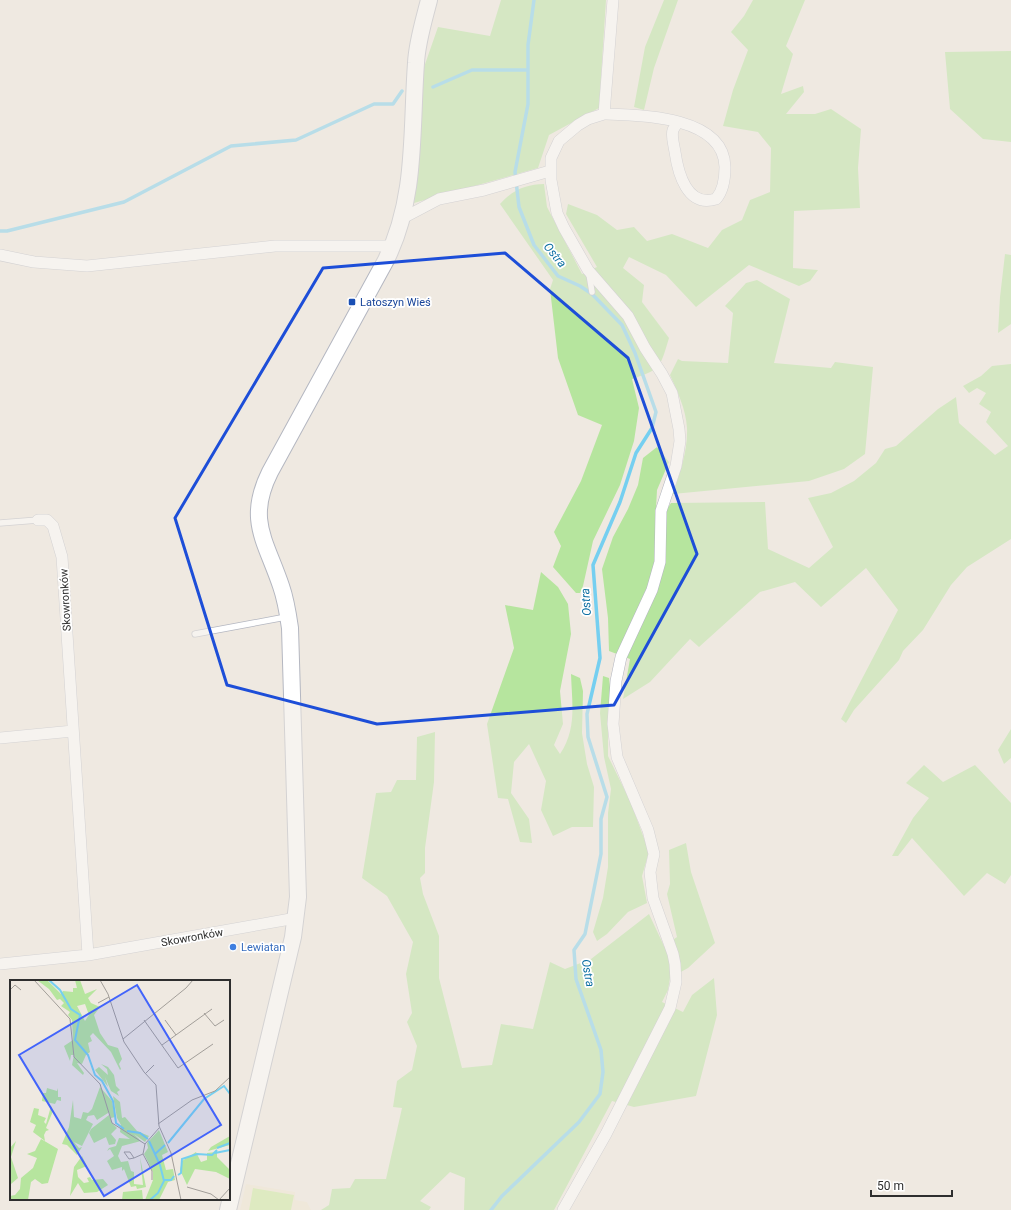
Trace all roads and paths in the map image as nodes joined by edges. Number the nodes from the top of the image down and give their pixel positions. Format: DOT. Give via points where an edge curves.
graph roads {
  1 [pos="429,0"];
  2 [pos="613,0"];
  3 [pos="604,114"];
  4 [pos="678,122"];
  5 [pos="550,171"];
  6 [pos="403,218"];
  7 [pos="393,246"];
  8 [pos="0,255"];
  9 [pos="588,270"];
  10 [pos="592,292"];
  11 [pos="38,520"];
  12 [pos="0,523"];
  13 [pos="288,616"];
  14 [pos="195,634"];
  15 [pos="73,731"];
  16 [pos="0,738"];
  17 [pos="296,918"];
  18 [pos="88,955"];
  19 [pos="0,964"];
  20 [pos="228,1210"];
  21 [pos="563,1210"];
  1 -- 6 [label="street" via="416,61 411,177"];
  2 -- 3 [label="street"];
  3 -- 4 [label="street"];
  3 -- 5 [label="street" via="578,125 559,141 553,153"];
  4 -- 4 [label="street" via="701,130 719,146 725,171 723,185 716,199 700,199 680,178 673,142 673,130"];
  5 -- 6 [label="street" via="484,190 439,199"];
  5 -- 9 [label="street" via="558,213"];
  6 -- 7 [label="street"];
  7 -- 8 [label="street" via="275,246 87,266 34,262"];
  7 -- 13 [label="street" via="261,493 258,508 259,527 282,587"];
  9 -- 10 [label="lane"];
  9 -- 21 [label="street" via="628,316 665,379 672,393 679,429 676,466 661,511 660,562 652,590 621,657 616,681 613,724 617,757 648,830 654,854 650,872 653,898 671,948 676,972 670,1008 606,1134"];
  11 -- 12 [label="lane, Skowronków"];
  11 -- 15 [label="street, Skowronków" via="46,520 53,526 62,557"];
  13 -- 14 [label="lane"];
  13 -- 17 [label="street" via="299,878"];
  15 -- 16 [label="street"];
  15 -- 18 [label="street, Skowronków"];
  17 -- 18 [label="street, Skowronków"];
  17 -- 20 [label="street"];
  18 -- 19 [label="street, Skowronków"];
}
